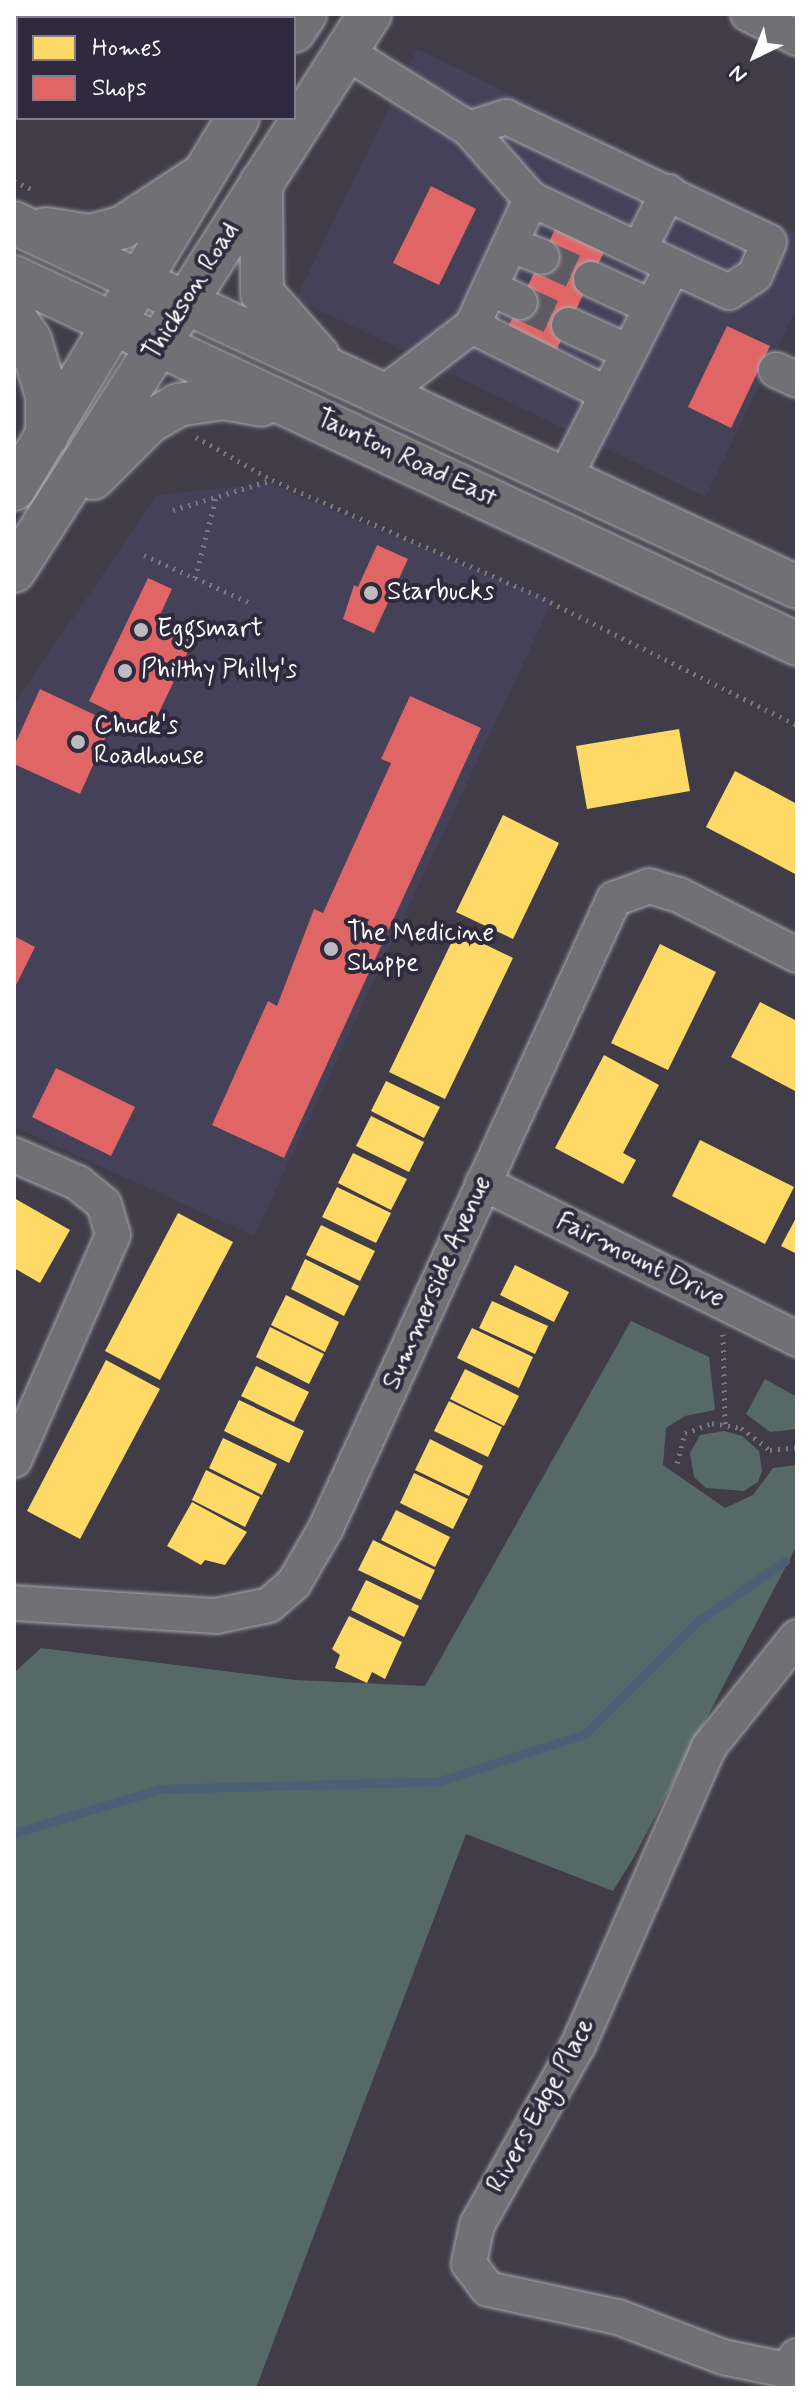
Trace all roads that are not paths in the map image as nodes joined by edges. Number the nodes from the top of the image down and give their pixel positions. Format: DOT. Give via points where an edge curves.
graph roads {
  1 [pos="370,14"];
  2 [pos="748,14"];
  3 [pos="797,38"];
  4 [pos="346,52"];
  5 [pos="237,120"];
  6 [pos="469,129"];
  7 [pos="201,176"];
  8 [pos="261,183"];
  9 [pos="668,192"];
  10 [pos="531,199"];
  11 [pos="16,224"];
  12 [pos="511,245"];
  13 [pos="640,248"];
  14 [pos="542,257"];
  15 [pos="673,266"];
  16 [pos="14,277"];
  17 [pos="591,279"];
  18 [pos="143,283"];
  19 [pos="186,303"];
  20 [pos="652,307"];
  21 [pos="14,317"];
  22 [pos="569,325"];
  23 [pos="114,326"];
  24 [pos="472,326"];
  25 [pos="157,348"];
  26 [pos="628,352"];
  27 [pos="333,372"];
  28 [pos="607,394"];
  29 [pos="382,395"];
  30 [pos="310,414"];
  31 [pos="47,436"];
  32 [pos="564,479"];
  33 [pos="14,489"];
  34 [pos="24,554"];
  35 [pos="797,587"];
  36 [pos="797,644"];
  37 [pos="797,955"];
  38 [pos="14,1155"];
  39 [pos="483,1183"];
  40 [pos="797,1339"];
  41 [pos="15,1456"];
  42 [pos="14,1603"];
  43 [pos="797,1638"];
  44 [pos="797,2356"];
  1 -- 4 [label="main road, Thickson Road"];
  2 -- 3 [label="street"];
  4 -- 6 [label="street"];
  4 -- 8 [label="main road, Thickson Road"];
  5 -- 7 [label="main road, Thickson Road"];
  6 -- 9 [label="street" via="506,117"];
  6 -- 10 [label="street"];
  7 -- 11 [label="main road" via="123,227 90,236"];
  7 -- 18 [label="main road, Thickson Road"];
  8 -- 19 [label="main road, Thickson Road"];
  8 -- 27 [label="main road" via="262,293"];
  9 -- 13 [label="street"];
  9 -- 15 [label="street" via="769,242 755,275 729,292"];
  10 -- 12 [label="street"];
  10 -- 13 [label="street"];
  11 -- 18 [label="main road, Taunton Road East"];
  12 -- 14 [label="street"];
  12 -- 24 [label="street" via="505,295"];
  13 -- 15 [label="street"];
  15 -- 20 [label="street"];
  16 -- 23 [label="main road, Taunton Road East"];
  17 -- 20 [label="street"];
  18 -- 19 [label="main road, Taunton Road East"];
  18 -- 23 [label="main road, Thickson Road"];
  19 -- 25 [label="main road, Thickson Road"];
  19 -- 27 [label="main road, Taunton Road East"];
  20 -- 26 [label="street"];
  21 -- 31 [label="main road" via="30,340 47,396"];
  22 -- 26 [label="street"];
  23 -- 25 [label="main road, Taunton Road East"];
  23 -- 31 [label="main road, Thickson Road"];
  24 -- 28 [label="street"];
  24 -- 29 [label="street"];
  25 -- 30 [label="main road, Taunton Road East"];
  25 -- 34 [label="main road, Thickson Road"];
  26 -- 28 [label="street"];
  27 -- 29 [label="main road, Taunton Road East"];
  28 -- 32 [label="street"];
  29 -- 32 [label="main road, Taunton Road East"];
  30 -- 34 [label="main road" via="223,398 178,405 149,422"];
  30 -- 36 [label="main road, Taunton Road East"];
  31 -- 33 [label="main road, Thickson Road"];
  32 -- 35 [label="main road, Taunton Road East"];
  37 -- 39 [label="street, Summerside Avenue" via="679,895 649,886 614,899"];
  38 -- 41 [label="street" via="78,1183 104,1204 113,1235"];
  39 -- 40 [label="street, Fairmount Drive"];
  39 -- 42 [label="street, Summerside Avenue" via="326,1528 294,1583 269,1605 216,1616"];
  43 -- 44 [label="street, Rivers Edge Place" via="709,1747 578,2045 477,2225 469,2264 488,2289 618,2317 723,2357 786,2370"];
}
